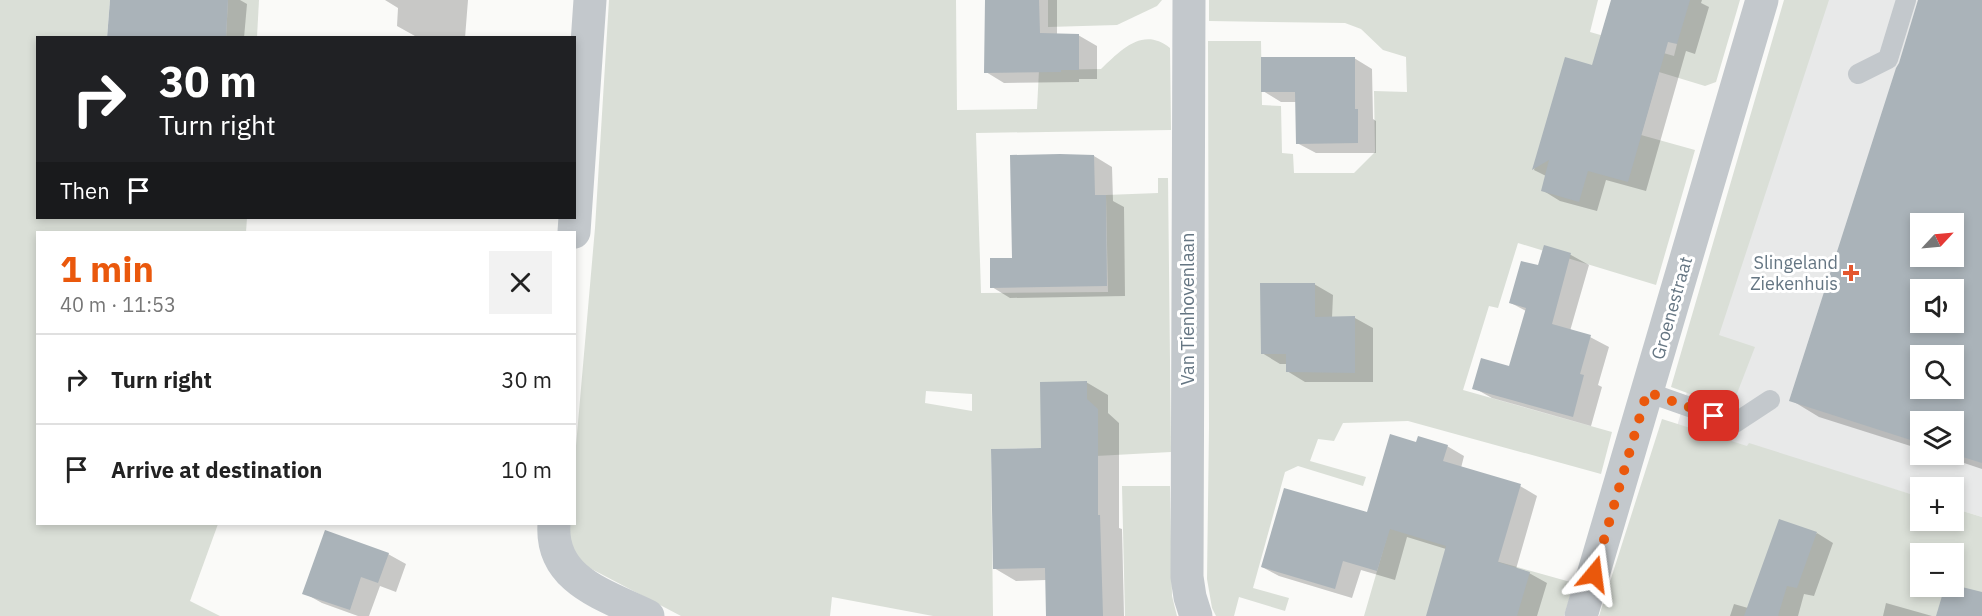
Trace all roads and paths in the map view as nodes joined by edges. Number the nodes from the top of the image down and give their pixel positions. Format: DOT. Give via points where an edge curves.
graph roads {
  1 [pos="590,0"];
  2 [pos="1189,0"];
  3 [pos="1762,0"];
  4 [pos="1906,0"];
  5 [pos="1858,74"];
  6 [pos="576,203"];
  7 [pos="1647,392"];
  8 [pos="1770,400"];
  9 [pos="554,525"];
  10 [pos="648,616"];
  11 [pos="1196,616"];
  12 [pos="1581,616"];
  1 -- 6 [label="street"];
  2 -- 11 [label="street, Van Tienhovenlaan" via="1187,577"];
  3 -- 7 [label="street, Groenestraat"];
  4 -- 5 [label="lane" via="1888,59"];
  7 -- 8 [label="lane" via="1735,423"];
  7 -- 12 [label="street, Groenestraat"];
  9 -- 10 [label="street" via="560,560 578,581"];
}
